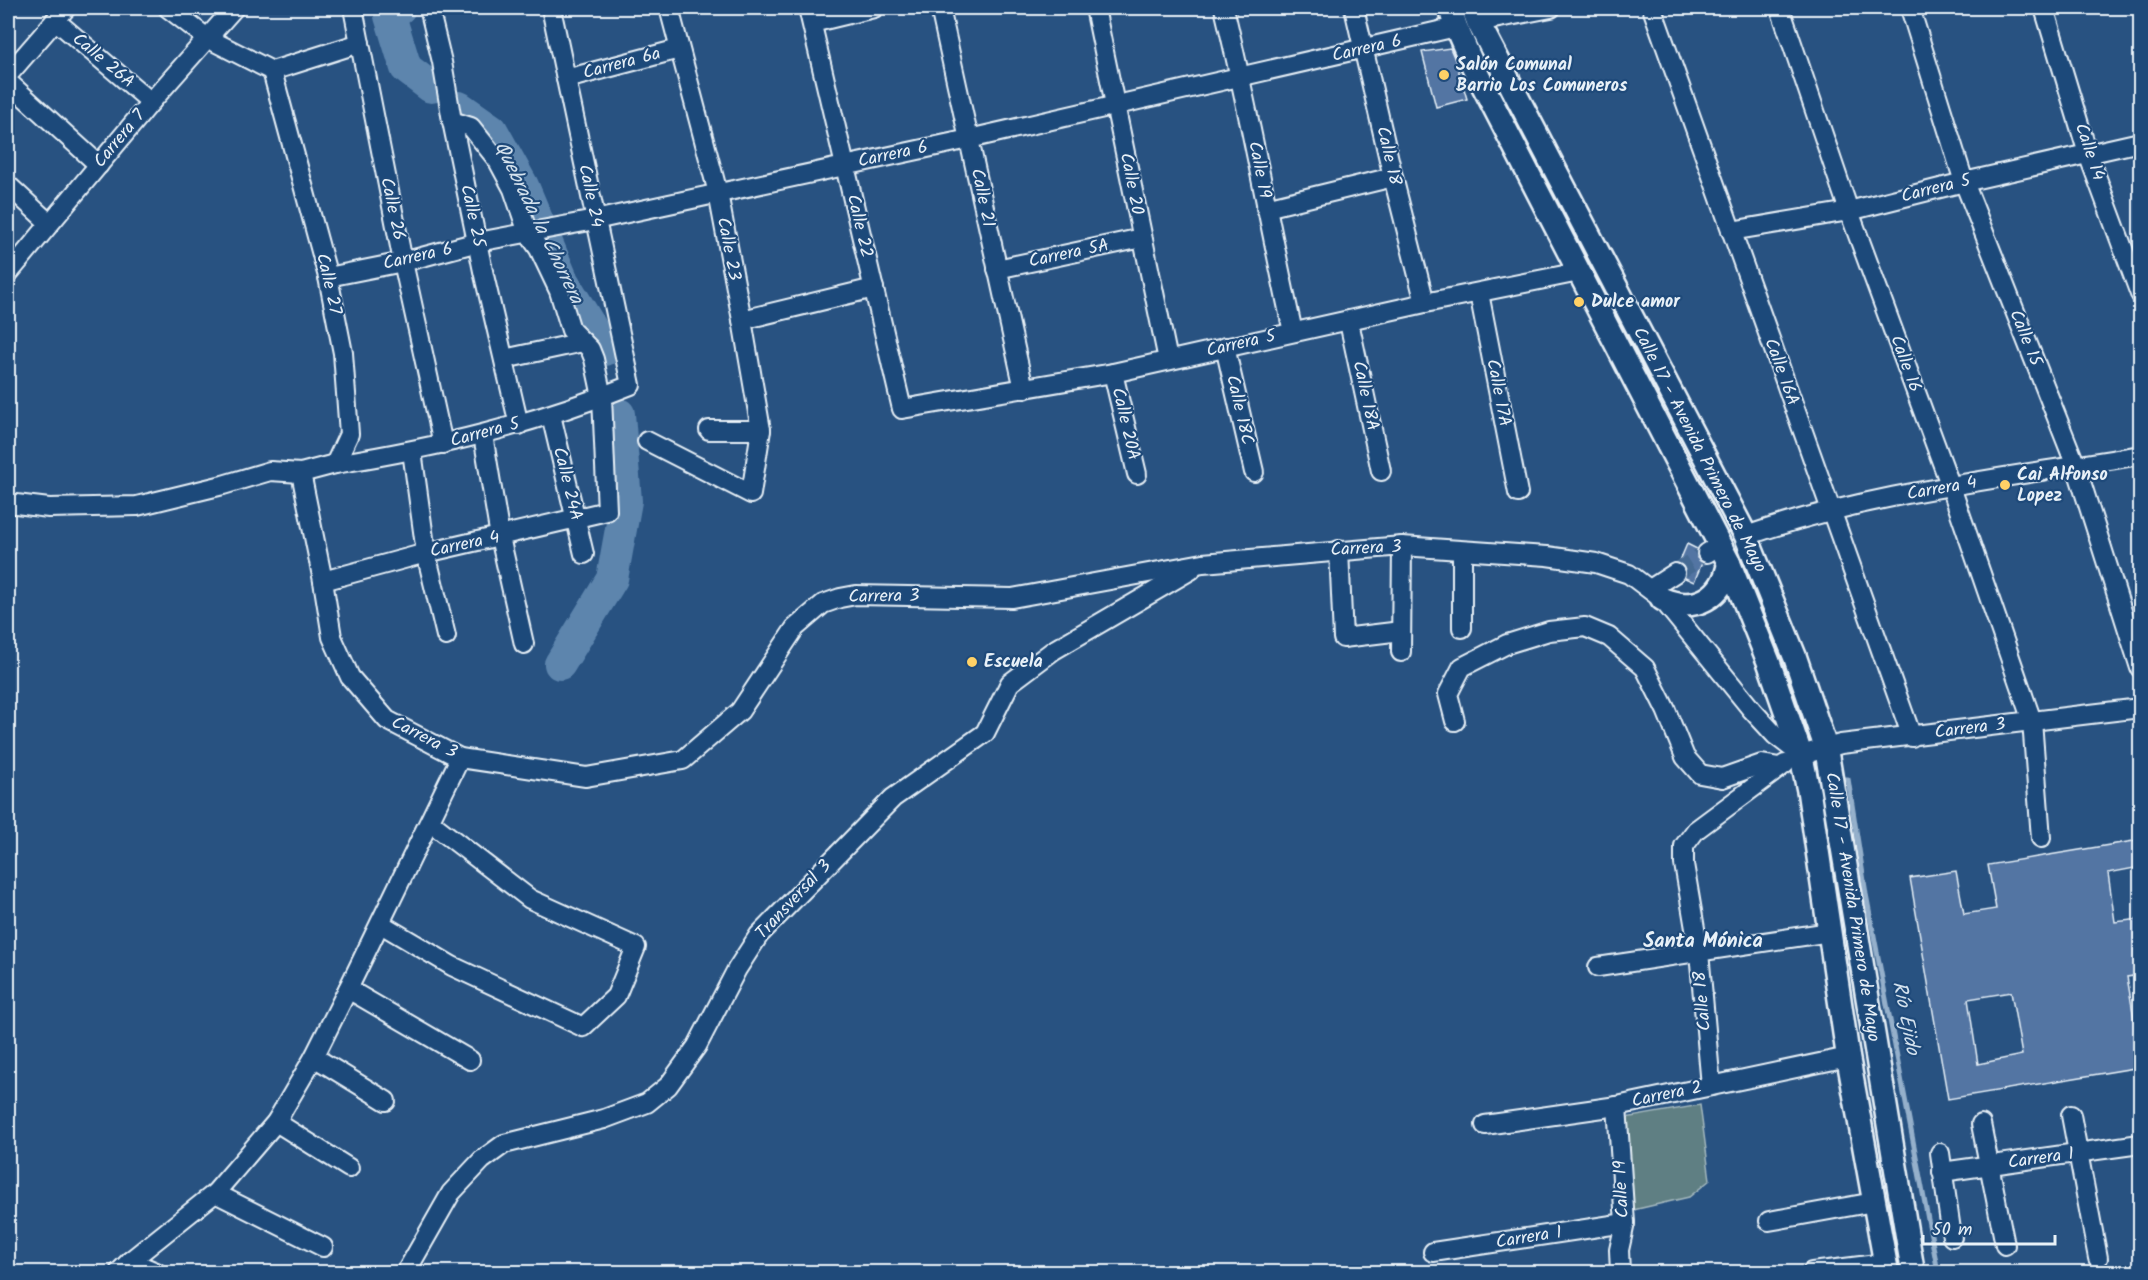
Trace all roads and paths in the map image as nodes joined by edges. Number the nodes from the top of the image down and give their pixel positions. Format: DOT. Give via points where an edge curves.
graph roads {
  1 [pos="168,8"];
  2 [pos="234,8"];
  3 [pos="353,8"];
  4 [pos="429,8"];
  5 [pos="551,8"];
  6 [pos="669,8"];
  7 [pos="874,8"];
  8 [pos="940,8"];
  9 [pos="1095,8"];
  10 [pos="1224,8"];
  11 [pos="1354,8"];
  12 [pos="1551,8"];
  13 [pos="1652,8"];
  14 [pos="1780,8"];
  15 [pos="1910,8"];
  16 [pos="2043,8"];
  17 [pos="60,14"];
  18 [pos="1476,15"];
  19 [pos="810,16"];
  20 [pos="1453,17"];
  21 [pos="207,38"];
  22 [pos="360,43"];
  23 [pos="679,49"];
  24 [pos="1363,50"];
  25 [pos="272,71"];
  26 [pos="8,75"];
  27 [pos="1241,78"];
  28 [pos="566,80"];
  29 [pos="8,82"];
  30 [pos="151,102"];
  31 [pos="1115,106"];
  32 [pos="452,122"];
  33 [pos="969,139"];
  34 [pos="2140,142"];
  35 [pos="2088,154"];
  36 [pos="99,165"];
  37 [pos="845,165"];
  38 [pos="1393,177"];
  39 [pos="1964,182"];
  40 [pos="8,185"];
  41 [pos="718,194"];
  42 [pos="1266,208"];
  43 [pos="1849,211"];
  44 [pos="595,220"];
  45 [pos="50,223"];
  46 [pos="1731,231"];
  47 [pos="531,232"];
  48 [pos="1142,238"];
  49 [pos="478,242"];
  50 [pos="403,262"];
  51 [pos="997,269"];
  52 [pos="1579,272"];
  53 [pos="8,274"];
  54 [pos="328,277"];
  55 [pos="874,288"];
  56 [pos="1479,293"];
  57 [pos="2140,294"];
  58 [pos="1425,303"];
  59 [pos="742,320"];
  60 [pos="1348,322"];
  61 [pos="1293,332"];
  62 [pos="583,342"];
  63 [pos="1225,347"];
  64 [pos="504,359"];
  65 [pos="1168,360"];
  66 [pos="1113,373"];
  67 [pos="631,385"];
  68 [pos="1024,389"];
  69 [pos="602,397"];
  70 [pos="902,409"];
  71 [pos="551,415"];
  72 [pos="519,425"];
  73 [pos="709,430"];
  74 [pos="760,430"];
  75 [pos="483,435"];
  76 [pos="647,441"];
  77 [pos="443,444"];
  78 [pos="412,451"];
  79 [pos="2140,455"];
  80 [pos="335,464"];
  81 [pos="2076,466"];
  82 [pos="1381,471"];
  83 [pos="1254,472"];
  84 [pos="301,474"];
  85 [pos="1137,474"];
  86 [pos="1951,488"];
  87 [pos="1518,493"];
  88 [pos="8,503"];
  89 [pos="1830,510"];
  90 [pos="576,519"];
  91 [pos="1751,535"];
  92 [pos="500,537"];
  93 [pos="1402,546"];
  94 [pos="1339,550"];
  95 [pos="1462,551"];
  96 [pos="426,553"];
  97 [pos="584,554"];
  98 [pos="1719,554"];
  99 [pos="1203,562"];
  100 [pos="1675,573"];
  101 [pos="323,581"];
  102 [pos="1656,594"];
  103 [pos="1462,628"];
  104 [pos="1401,632"];
  105 [pos="446,636"];
  106 [pos="524,644"];
  107 [pos="1401,651"];
  108 [pos="2140,668"];
  109 [pos="2140,708"];
  110 [pos="2031,721"];
  111 [pos="1455,722"];
  112 [pos="1912,737"];
  113 [pos="1833,746"];
  114 [pos="1801,755"];
  115 [pos="460,758"];
  116 [pos="1779,767"];
  117 [pos="430,822"];
  118 [pos="2041,838"];
  119 [pos="1684,846"];
  120 [pos="381,924"];
  121 [pos="1830,932"];
  122 [pos="1699,952"];
  123 [pos="1598,967"];
  124 [pos="348,989"];
  125 [pos="314,1057"];
  126 [pos="1848,1057"];
  127 [pos="470,1060"];
  128 [pos="1711,1086"];
  129 [pos="386,1101"];
  130 [pos="1617,1106"];
  131 [pos="2071,1115"];
  132 [pos="276,1122"];
  133 [pos="1981,1124"];
  134 [pos="1485,1125"];
  135 [pos="2140,1144"];
  136 [pos="1940,1153"];
  137 [pos="2079,1154"];
  138 [pos="1988,1166"];
  139 [pos="349,1168"];
  140 [pos="1942,1172"];
  141 [pos="215,1192"];
  142 [pos="1874,1202"];
  143 [pos="1769,1221"];
  144 [pos="1625,1223"];
  145 [pos="1952,1237"];
  146 [pos="2005,1245"];
  147 [pos="323,1246"];
  148 [pos="1432,1252"];
  149 [pos="2098,1258"];
  150 [pos="124,1267"];
  151 [pos="1886,1268"];
  152 [pos="156,1272"];
  153 [pos="406,1272"];
  154 [pos="1620,1272"];
  155 [pos="1812,1272"];
  156 [pos="1913,1272"];
  1 -- 21 [label="street"];
  2 -- 21 [label="street, Carrera 7"];
  3 -- 22 [label="street, Calle 26"];
  4 -- 32 [label="street, Calle 25"];
  5 -- 28 [label="street, Calle 24"];
  6 -- 23 [label="street, Calle 23"];
  7 -- 19 [label="street"];
  8 -- 33 [label="street, Calle 21"];
  9 -- 31 [label="street, Calle 20"];
  10 -- 27 [label="street, Calle 19"];
  11 -- 24 [label="street, Calle 18"];
  12 -- 18 [label="street"];
  13 -- 46 [label="street, Calle 16A"];
  14 -- 43 [label="street, Calle 16"];
  15 -- 39 [label="street, Calle 15"];
  16 -- 35 [label="street, Calle 14"];
  17 -- 26 [label="street"];
  17 -- 30 [label="street, Calle 26A"];
  18 -- 91 [label="main road, Calle 17 - Avenida Primero de Mayo"];
  19 -- 37 [label="street, Calle 22"];
  20 -- 24 [label="street, Carrera 6"];
  20 -- 52 [label="main road, Calle 17 - Avenida Primero de Mayo" via="1473,66"];
  21 -- 25 [label="street"];
  21 -- 30 [label="street, Carrera 7"];
  22 -- 25 [label="street"];
  22 -- 50 [label="street, Calle 26"];
  23 -- 28 [label="street, Carrera 6a"];
  23 -- 41 [label="street, Calle 23"];
  24 -- 27 [label="street, Carrera 6"];
  24 -- 38 [label="street, Calle 18"];
  25 -- 54 [label="street, Calle 27"];
  27 -- 31 [label="street, Carrera 6"];
  27 -- 42 [label="street, Calle 19"];
  28 -- 44 [label="street, Calle 24"];
  29 -- 36 [label="street"];
  30 -- 36 [label="street, Carrera 7"];
  31 -- 33 [label="street, Carrera 6"];
  31 -- 48 [label="street, Calle 20"];
  32 -- 47 [label="street" via="471,127 498,161"];
  32 -- 49 [label="street, Calle 25"];
  33 -- 37 [label="street, Carrera 6"];
  33 -- 51 [label="street, Calle 21"];
  34 -- 35 [label="street, Carrera 5"];
  35 -- 39 [label="street, Carrera 5"];
  35 -- 57 [label="street, Calle 14"];
  36 -- 45 [label="street, Carrera 7"];
  37 -- 41 [label="street, Carrera 6"];
  37 -- 55 [label="street, Calle 22"];
  38 -- 42 [label="street"];
  38 -- 58 [label="street, Calle 18"];
  39 -- 43 [label="street, Carrera 5"];
  39 -- 81 [label="street, Calle 15"];
  40 -- 45 [label="street"];
  41 -- 44 [label="street, Carrera 6"];
  41 -- 59 [label="street, Calle 23"];
  42 -- 61 [label="street, Calle 19"];
  43 -- 46 [label="street, Carrera 5"];
  43 -- 86 [label="street, Calle 16"];
  44 -- 47 [label="street, Carrera 6"];
  44 -- 67 [label="street, Calle 24"];
  45 -- 53 [label="street, Carrera 7"];
  46 -- 89 [label="street, Calle 16A"];
  47 -- 49 [label="street, Carrera 6"];
  47 -- 62 [label="street" via="559,291 571,330"];
  48 -- 51 [label="street, Carrera 5A"];
  48 -- 65 [label="street, Calle 20"];
  49 -- 50 [label="street, Carrera 6"];
  49 -- 64 [label="street, Calle 25"];
  50 -- 54 [label="street, Carrera 6"];
  50 -- 77 [label="street, Calle 26"];
  51 -- 68 [label="street, Calle 21"];
  52 -- 56 [label="street, Carrera 5"];
  52 -- 98 [label="main road, Calle 17 - Avenida Primero de Mayo"];
  54 -- 80 [label="street, Calle 27" via="343,353 349,435"];
  55 -- 59 [label="street"];
  55 -- 70 [label="street, Calle 22"];
  56 -- 58 [label="street, Carrera 5"];
  56 -- 87 [label="street, Calle 17A"];
  58 -- 60 [label="street, Carrera 5"];
  59 -- 74 [label="street, Calle 23"];
  60 -- 61 [label="street, Carrera 5"];
  60 -- 82 [label="street, Calle 18A"];
  61 -- 63 [label="street, Carrera 5"];
  62 -- 64 [label="street"];
  62 -- 69 [label="street" via="594,359"];
  63 -- 65 [label="street, Carrera 5"];
  63 -- 83 [label="street, Calle 18C"];
  64 -- 72 [label="street, Calle 25"];
  65 -- 66 [label="street, Carrera 5"];
  66 -- 68 [label="street, Carrera 5"];
  66 -- 85 [label="street, Calle 20A"];
  67 -- 69 [label="street, Carrera 5"];
  68 -- 70 [label="street, Carrera 5"];
  69 -- 71 [label="street, Carrera 5"];
  69 -- 90 [label="street, Carrera 4" via="607,511"];
  71 -- 72 [label="street, Carrera 5"];
  71 -- 90 [label="street, Calle 24A"];
  72 -- 75 [label="street, Carrera 5"];
  73 -- 74 [label="street"];
  74 -- 76 [label="street, Calle 23" via="751,494"];
  75 -- 77 [label="street, Carrera 5"];
  75 -- 92 [label="street"];
  77 -- 78 [label="street, Carrera 5"];
  78 -- 80 [label="street, Carrera 5"];
  78 -- 96 [label="street"];
  79 -- 81 [label="street, Carrera 4"];
  80 -- 84 [label="street"];
  81 -- 86 [label="street, Carrera 4"];
  81 -- 108 [label="street, Calle 15"];
  84 -- 88 [label="street" via="270,471 137,506 50,508"];
  84 -- 101 [label="street, Carrera 3"];
  86 -- 89 [label="street, Carrera 4"];
  86 -- 110 [label="street, Calle 16"];
  89 -- 91 [label="street, Carrera 4"];
  89 -- 112 [label="street, Calle 16A"];
  90 -- 92 [label="street, Carrera 4"];
  90 -- 97 [label="street, Calle 24A"];
  91 -- 113 [label="main road, Calle 17 - Avenida Primero de Mayo" via="1795,657"];
  92 -- 96 [label="street, Carrera 4"];
  92 -- 106 [label="street"];
  93 -- 94 [label="street, Carrera 3"];
  93 -- 95 [label="street, Carrera 3"];
  93 -- 104 [label="street"];
  94 -- 99 [label="street, Carrera 3"];
  94 -- 104 [label="street" via="1343,638"];
  95 -- 102 [label="street, Carrera 3" via="1596,563 1629,574"];
  95 -- 103 [label="street"];
  96 -- 101 [label="street, Carrera 4"];
  96 -- 105 [label="street"];
  98 -- 102 [label="main road" via="1722,584 1706,600 1684,605"];
  98 -- 114 [label="main road, Calle 17 - Avenida Primero de Mayo" via="1769,663"];
  99 -- 115 [label="street, Carrera 3" via="1012,598 856,595 823,604 795,628 740,711 683,760 586,777"];
  99 -- 153 [label="street, Transversal 3" via="1054,650 1010,683 985,733 893,798 759,935 697,1046 668,1086 647,1103 604,1119 504,1144 482,1160 451,1193"];
  100 -- 102 [label="street"];
  101 -- 115 [label="street, Carrera 3" via="332,636 350,676 387,720"];
  102 -- 114 [label="street, Carrera 3" via="1752,710"];
  104 -- 107 [label="street"];
  109 -- 110 [label="street, Carrera 3"];
  110 -- 112 [label="street, Carrera 3"];
  110 -- 118 [label="street, Calle 16"];
  111 -- 116 [label="street" via="1448,694 1462,667 1507,644 1550,631 1586,627 1609,637 1645,668 1685,757 1700,774 1722,778 1762,764"];
  112 -- 113 [label="street, Carrera 3"];
  113 -- 114 [label="street, Carrera 3"];
  113 -- 156 [label="main road, Calle 17 - Avenida Primero de Mayo"];
  114 -- 116 [label="street, Carrera 3"];
  114 -- 121 [label="main road, Calle 17 - Avenida Primero de Mayo"];
  115 -- 117 [label="street"];
  116 -- 119 [label="street, Carrera 3" via="1696,830"];
  117 -- 120 [label="street"];
  117 -- 120 [label="street" via="530,899 636,947 616,996 583,1028 452,966"];
  119 -- 122 [label="street, Calle 18"];
  120 -- 124 [label="street"];
  121 -- 122 [label="street"];
  121 -- 126 [label="main road, Calle 17 - Avenida Primero de Mayo"];
  122 -- 123 [label="street"];
  122 -- 128 [label="street, Calle 18"];
  124 -- 125 [label="street"];
  124 -- 127 [label="street"];
  125 -- 129 [label="street"];
  125 -- 132 [label="street"];
  126 -- 128 [label="street, Carrera 2"];
  126 -- 142 [label="main road, Calle 17 - Avenida Primero de Mayo"];
  128 -- 130 [label="street, Carrera 2"];
  130 -- 134 [label="street, Carrera 2"];
  130 -- 144 [label="street, Calle 19"];
  131 -- 137 [label="street"];
  132 -- 139 [label="street"];
  132 -- 141 [label="street"];
  133 -- 138 [label="street"];
  135 -- 137 [label="street, Carrera 1"];
  136 -- 140 [label="street"];
  137 -- 138 [label="street, Carrera 1"];
  137 -- 149 [label="street"];
  138 -- 140 [label="street, Carrera 1"];
  138 -- 146 [label="street"];
  140 -- 145 [label="street"];
  141 -- 147 [label="street"];
  141 -- 150 [label="street"];
  142 -- 143 [label="street"];
  142 -- 151 [label="main road, Calle 17 - Avenida Primero de Mayo"];
  144 -- 148 [label="street, Carrera 1"];
  144 -- 154 [label="street, Calle 19" via="1619,1250"];
  150 -- 152 [label="street"];
  151 -- 155 [label="street"];
}
